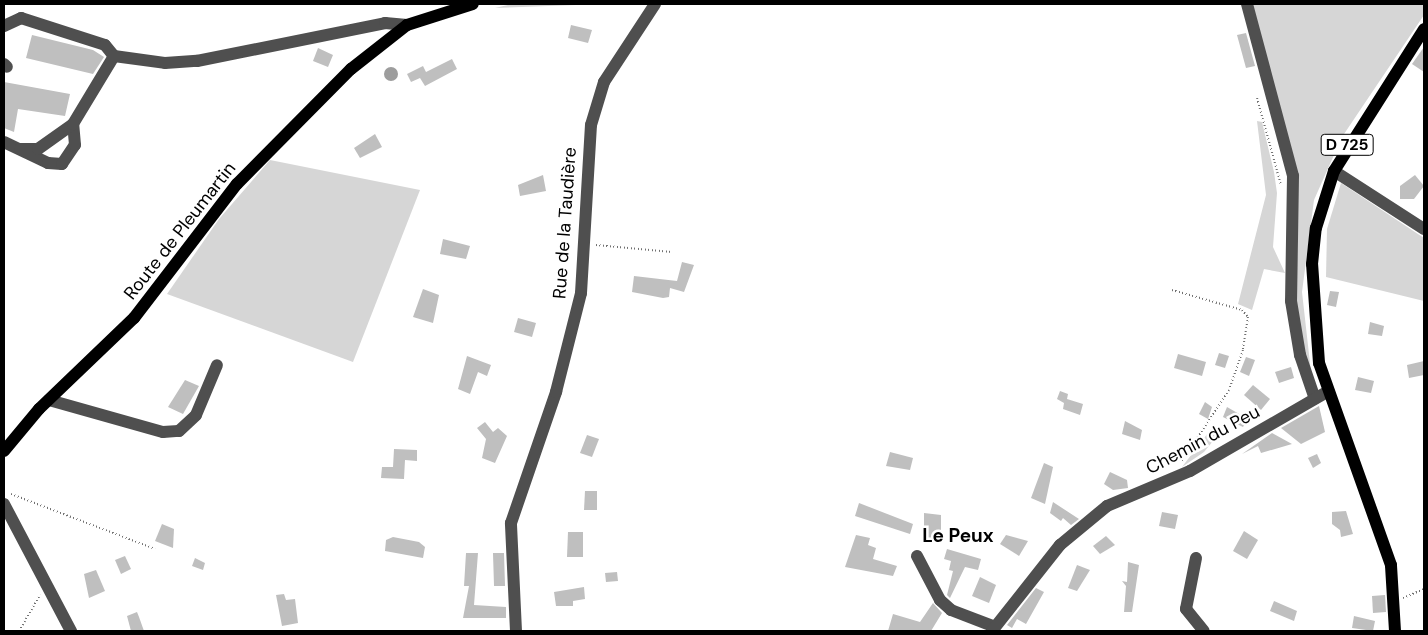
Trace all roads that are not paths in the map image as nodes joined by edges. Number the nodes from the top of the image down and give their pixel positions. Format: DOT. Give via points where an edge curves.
graph roads {
  1 [pos="473,4"];
  2 [pos="654,4"];
  3 [pos="1247,4"];
  4 [pos="407,25"];
  5 [pos="4,26"];
  6 [pos="1424,29"];
  7 [pos="114,56"];
  8 [pos="73,124"];
  9 [pos="4,142"];
  10 [pos="20,149"];
  11 [pos="1334,171"];
  12 [pos="1424,229"];
  13 [pos="217,365"];
  14 [pos="1327,392"];
  15 [pos="1315,399"];
  16 [pos="49,400"];
  17 [pos="4,451"];
  18 [pos="4,504"];
  19 [pos="917,556"];
  20 [pos="1196,558"];
  21 [pos="993,629"];
  22 [pos="71,631"];
  23 [pos="516,631"];
  24 [pos="1204,631"];
  25 [pos="1395,631"];
  1 -- 4 [label="main road, Route de Pleumartin"];
  2 -- 23 [label="street, Rue de la Taudière" via="611,70 594,109 586,162 581,293 570,342 511,523"];
  3 -- 15 [label="street" via="1293,176 1291,301 1300,355"];
  4 -- 7 [label="street" via="385,23 198,61 165,63"];
  4 -- 16 [label="main road, Route de Pleumartin" via="372,48 250,171 134,318"];
  5 -- 7 [label="street" via="21,18 106,45"];
  6 -- 11 [label="main road, D 725"];
  7 -- 8 [label="street"];
  8 -- 10 [label="street" via="38,149"];
  8 -- 10 [label="street" via="75,145 62,164"];
  9 -- 10 [label="street"];
  11 -- 12 [label="street"];
  11 -- 14 [label="main road, D 725" via="1316,228 1311,279 1316,347"];
  13 -- 16 [label="street" via="196,415 179,432 163,432"];
  14 -- 15 [label="street, Chemin du Peu"];
  14 -- 25 [label="main road, D 725" via="1385,546 1396,599"];
  15 -- 21 [label="street, Chemin du Peu" via="1190,471 1107,506 1060,545"];
  16 -- 17 [label="main road, Route de Pleumartin"];
  18 -- 22 [label="street"];
  19 -- 21 [label="street, Chemin du Peu" via="940,600 951,610"];
  20 -- 24 [label="street" via="1186,609"];
}
